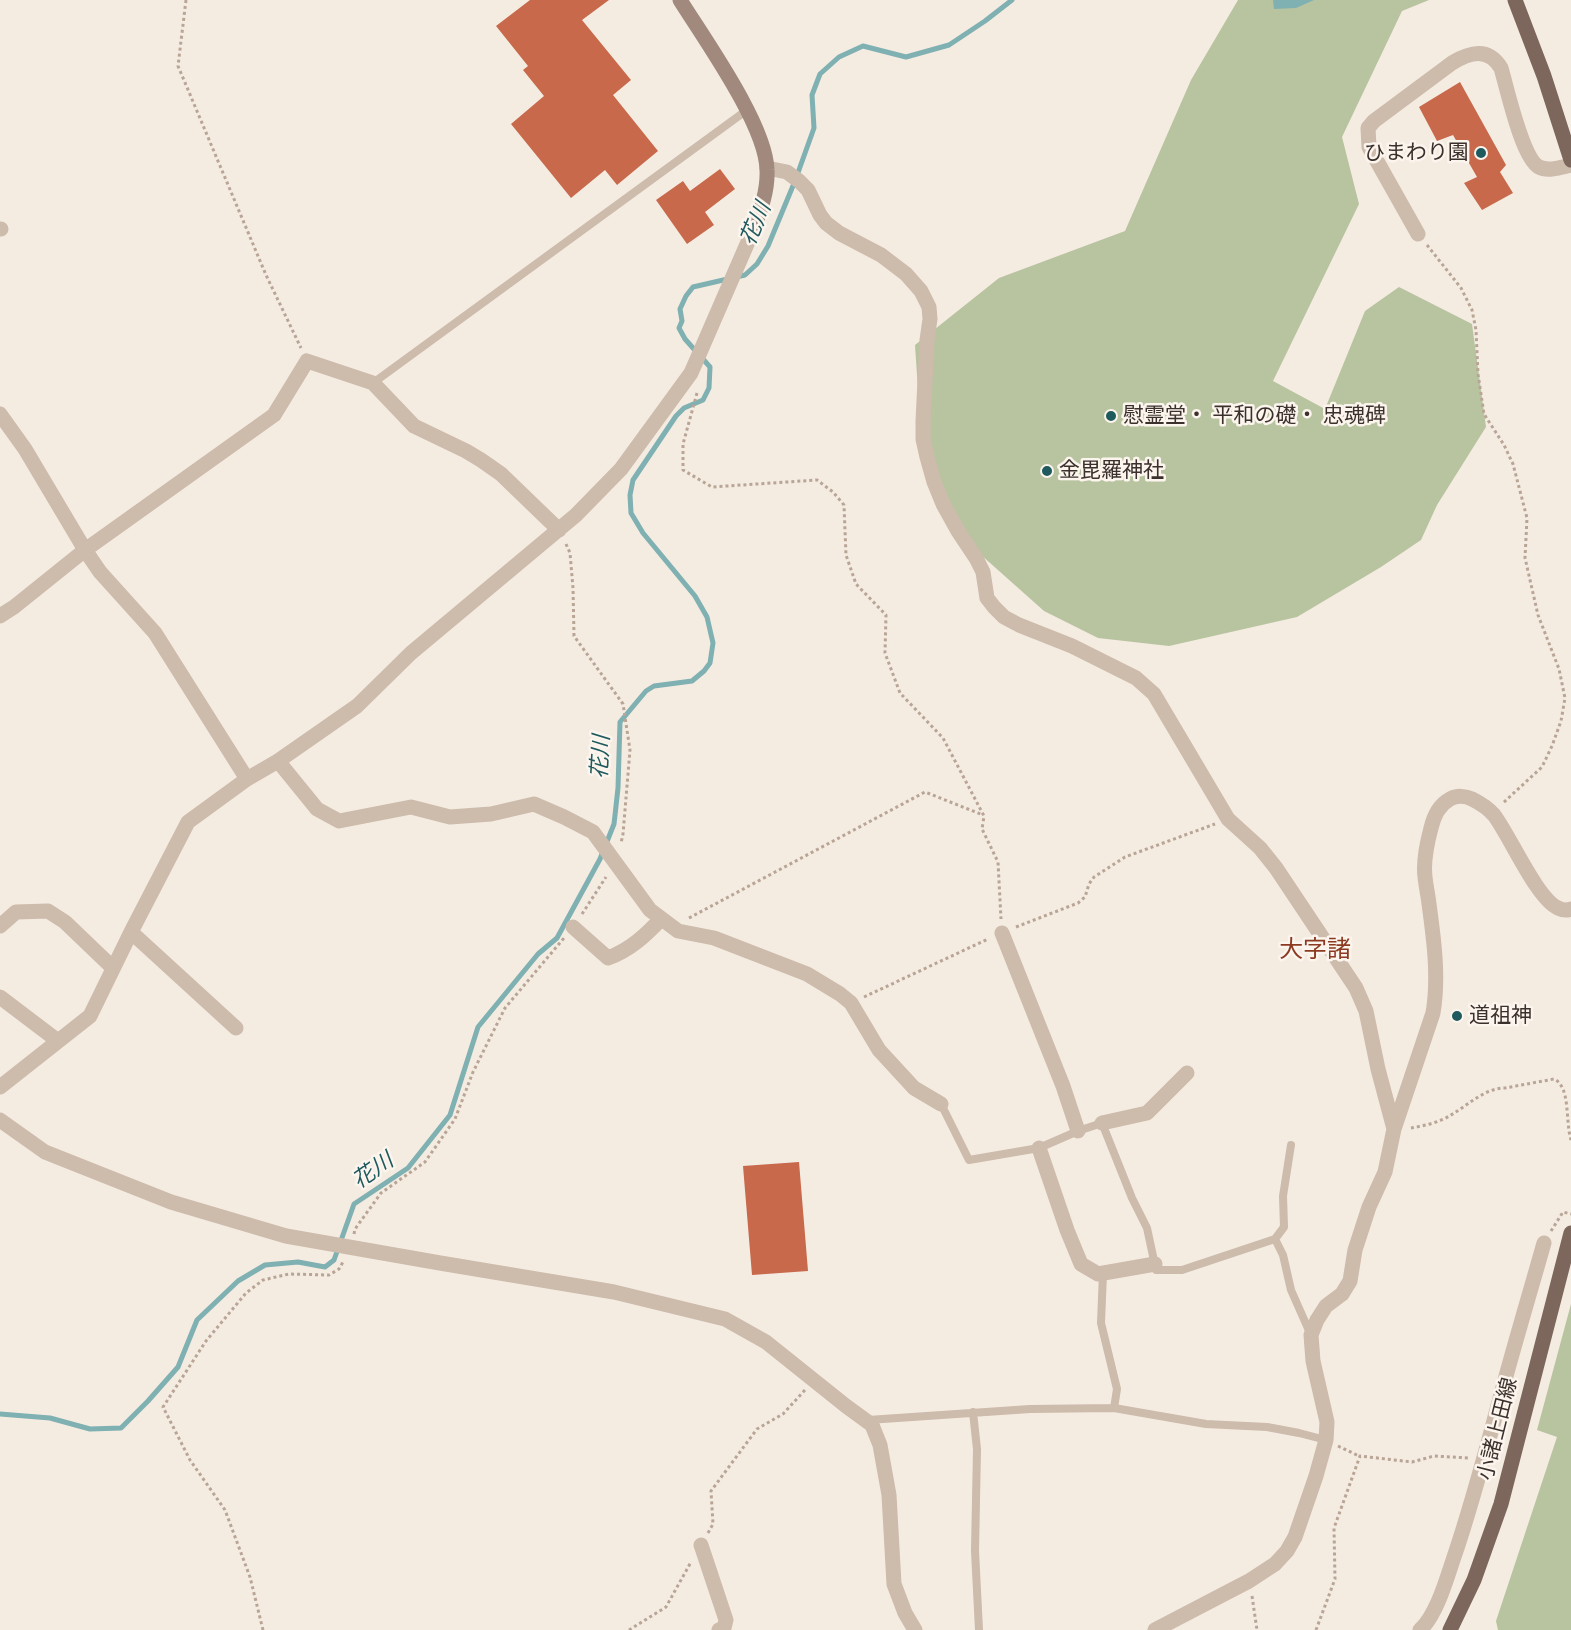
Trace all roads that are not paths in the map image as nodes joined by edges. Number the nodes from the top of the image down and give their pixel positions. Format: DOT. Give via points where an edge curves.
graph roads {
  1 [pos="680,0"];
  2 [pos="1515,0"];
  3 [pos="747,110"];
  4 [pos="1571,160"];
  5 [pos="1571,165"];
  6 [pos="767,168"];
  7 [pos="1418,234"];
  8 [pos="373,383"];
  9 [pos="0,414"];
  10 [pos="559,530"];
  11 [pos="85,550"];
  12 [pos="0,616"];
  13 [pos="278,761"];
  14 [pos="247,779"];
  15 [pos="1571,909"];
  16 [pos="667,923"];
  17 [pos="0,926"];
  18 [pos="573,927"];
  19 [pos="131,932"];
  20 [pos="1002,933"];
  21 [pos="113,968"];
  22 [pos="0,997"];
  23 [pos="236,1028"];
  24 [pos="58,1041"];
  25 [pos="1187,1073"];
  26 [pos="0,1087"];
  27 [pos="941,1104"];
  28 [pos="0,1120"];
  29 [pos="1102,1123"];
  30 [pos="1394,1129"];
  31 [pos="1078,1131"];
  32 [pos="1291,1145"];
  33 [pos="1039,1148"];
  34 [pos="1571,1233"];
  35 [pos="1275,1239"];
  36 [pos="1544,1243"];
  37 [pos="1155,1264"];
  38 [pos="1103,1273"];
  39 [pos="1311,1335"];
  40 [pos="1114,1408"];
  41 [pos="973,1412"];
  42 [pos="867,1420"];
  43 [pos="1326,1440"];
  44 [pos="701,1545"];
  45 [pos="719,1630"];
  46 [pos="915,1630"];
  47 [pos="979,1630"];
  48 [pos="1155,1630"];
  49 [pos="1419,1630"];
  50 [pos="1450,1630"];
  1 -- 3 [label="street"];
  2 -- 4 [label="main road"];
  3 -- 6 [label="street"];
  3 -- 8 [label="lane"];
  5 -- 7 [label="street" via="1551,169 1534,163 1523,142 1501,68 1486,54 1464,56 1368,128 1369,147"];
  6 -- 10 [label="street" via="766,191 754,228 691,373 621,469"];
  6 -- 30 [label="street" via="787,172 799,181 826,223 881,255 921,291 930,319 923,439 943,504 983,572 987,598 1004,617 1136,678 1154,694 1228,819 1276,868 1356,988 1366,1011"];
  8 -- 10 [label="street" via="414,426 466,451 501,474"];
  8 -- 11 [label="street" via="307,361 274,414"];
  9 -- 11 [label="street"];
  10 -- 13 [label="street" via="411,653 357,706"];
  11 -- 12 [label="street"];
  11 -- 14 [label="street" via="155,633"];
  13 -- 14 [label="street"];
  13 -- 16 [label="street" via="317,809 339,821 411,807 450,816 491,814 534,804 593,832 650,910"];
  14 -- 19 [label="street" via="188,822"];
  15 -- 30 [label="street" via="1556,908 1547,900 1505,831 1480,803 1467,796 1454,796 1437,811 1426,849 1424,876 1436,993"];
  16 -- 18 [label="street" via="608,958"];
  16 -- 27 [label="street" via="678,931 714,938 807,974 840,994 851,1003 879,1050 914,1088"];
  17 -- 21 [label="street" via="16,912 48,912 65,922"];
  19 -- 21 [label="street"];
  19 -- 23 [label="street"];
  20 -- 31 [label="street"];
  21 -- 24 [label="street" via="90,1016"];
  22 -- 24 [label="street"];
  24 -- 26 [label="street"];
  25 -- 29 [label="street" via="1147,1113"];
  27 -- 33 [label="lane" via="969,1160"];
  28 -- 42 [label="street" via="45,1152 171,1202 286,1236 614,1292 725,1319 766,1342"];
  29 -- 31 [label="lane"];
  29 -- 37 [label="lane" via="1147,1228"];
  30 -- 39 [label="street" via="1385,1172 1355,1251 1350,1281 1342,1294 1326,1306"];
  31 -- 33 [label="lane"];
  32 -- 35 [label="lane" via="1283,1196 1284,1227"];
  33 -- 38 [label="street" via="1082,1264"];
  34 -- 50 [label="main road, 小諸上田線" via="1501,1504 1474,1580"];
  35 -- 37 [label="lane" via="1182,1270 1156,1270"];
  35 -- 39 [label="lane"];
  36 -- 49 [label="street" via="1485,1459 1446,1580 1429,1618"];
  37 -- 38 [label="street"];
  38 -- 40 [label="lane" via="1101,1323 1118,1389"];
  39 -- 43 [label="street" via="1327,1422"];
  40 -- 41 [label="lane"];
  40 -- 43 [label="lane" via="1206,1425 1267,1427"];
  41 -- 42 [label="lane"];
  41 -- 47 [label="lane"];
  42 -- 46 [label="street" via="880,1445 889,1495 894,1584"];
  43 -- 48 [label="street" via="1287,1551 1249,1581"];
  44 -- 45 [label="street" via="726,1620"];
}
